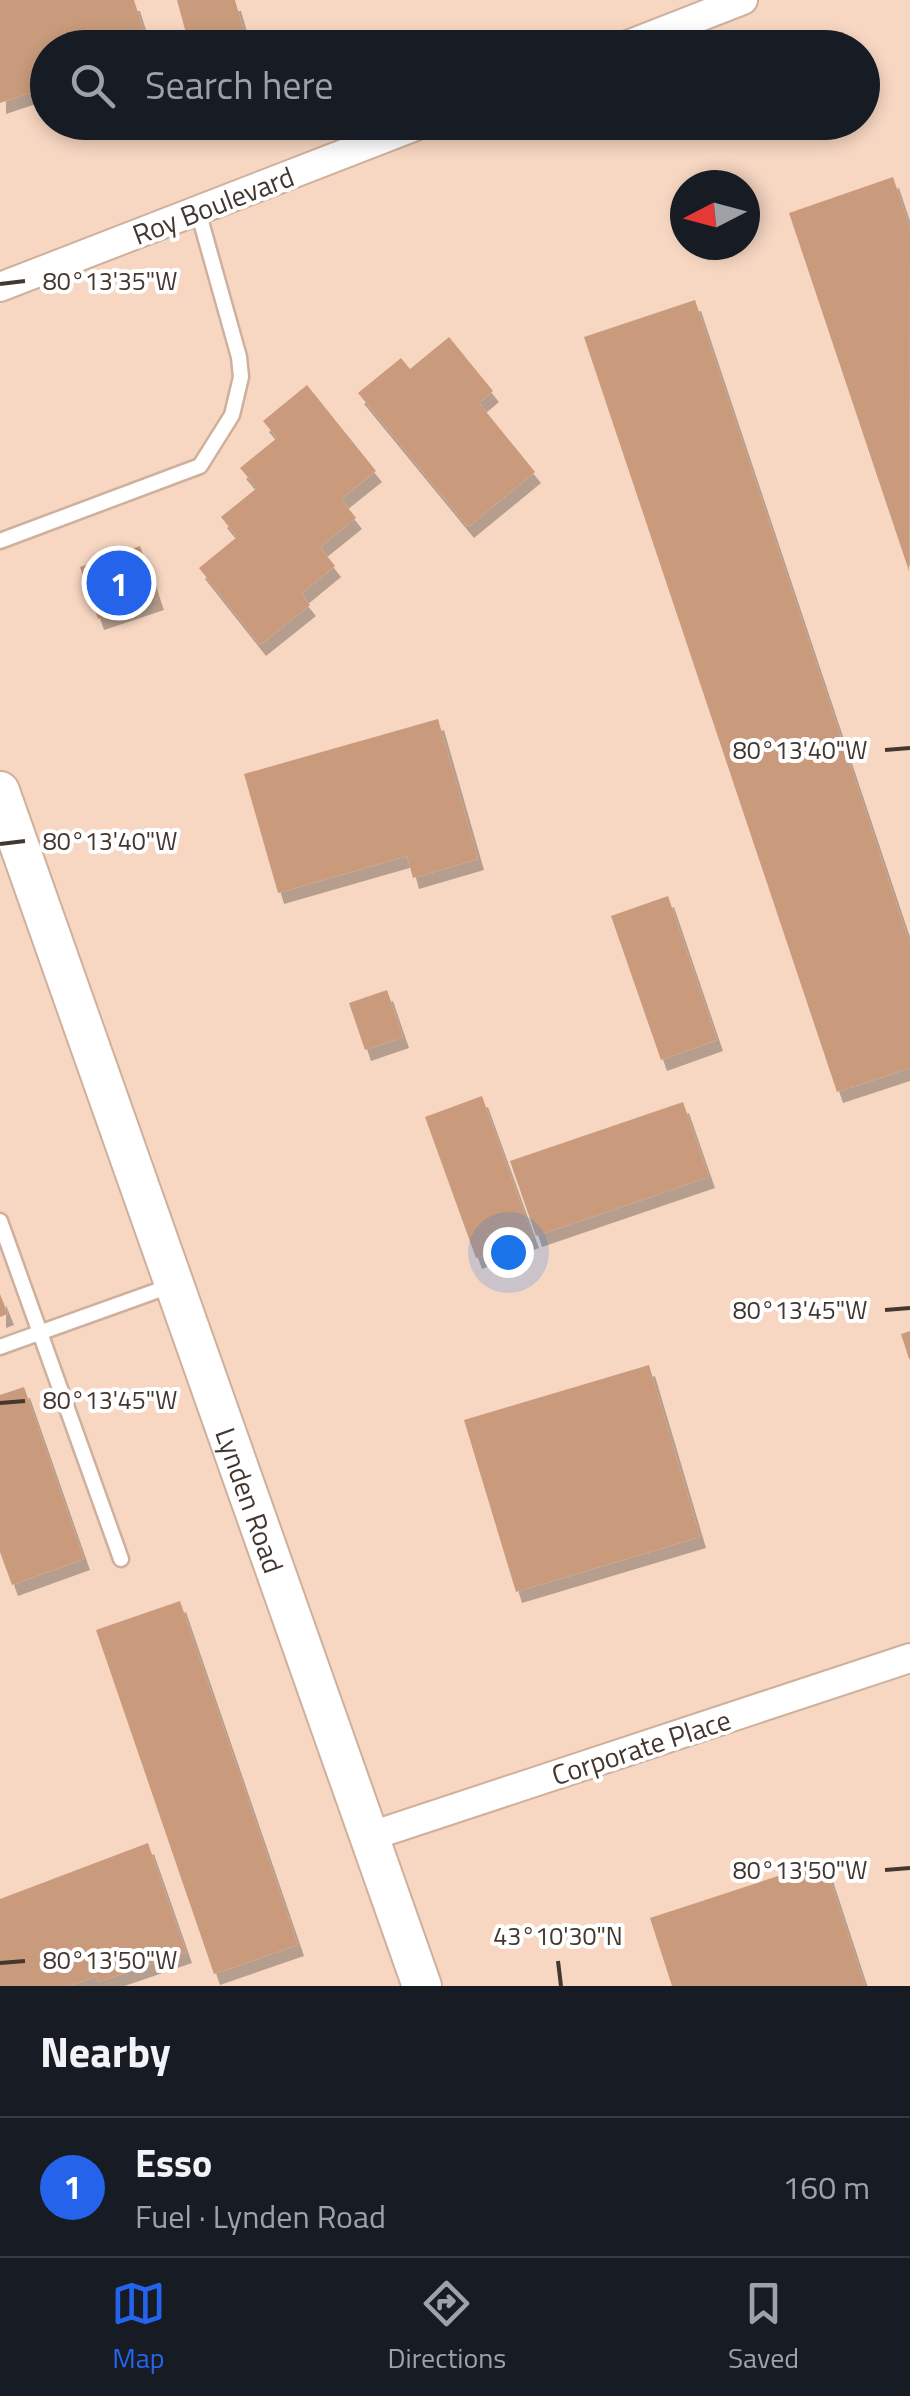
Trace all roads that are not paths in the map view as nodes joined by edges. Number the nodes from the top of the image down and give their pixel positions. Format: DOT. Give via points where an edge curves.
graph roads {
  1 [pos="743,0"];
  2 [pos="666,30"];
  3 [pos="379,140"];
  4 [pos="198,210"];
  5 [pos="0,287"];
  6 [pos="0,541"];
  7 [pos="0,791"];
  8 [pos="0,1221"];
  9 [pos="176,1285"];
  10 [pos="40,1333"];
  11 [pos="0,1348"];
  12 [pos="120,1559"];
  13 [pos="910,1658"];
  14 [pos="371,1836"];
  15 [pos="422,1986"];
  1 -- 2 [label="street"];
  3 -- 4 [label="street, Roy Boulevard"];
  4 -- 5 [label="street, Roy Boulevard"];
  4 -- 6 [label="lane" via="239,357 232,415 200,466"];
  7 -- 9 [label="main road, Lynden Road"];
  8 -- 10 [label="lane"];
  9 -- 10 [label="lane"];
  9 -- 14 [label="main road, Lynden Road"];
  10 -- 11 [label="lane"];
  10 -- 12 [label="lane"];
  13 -- 14 [label="street, Corporate Place"];
  14 -- 15 [label="main road, Lynden Road"];
}
